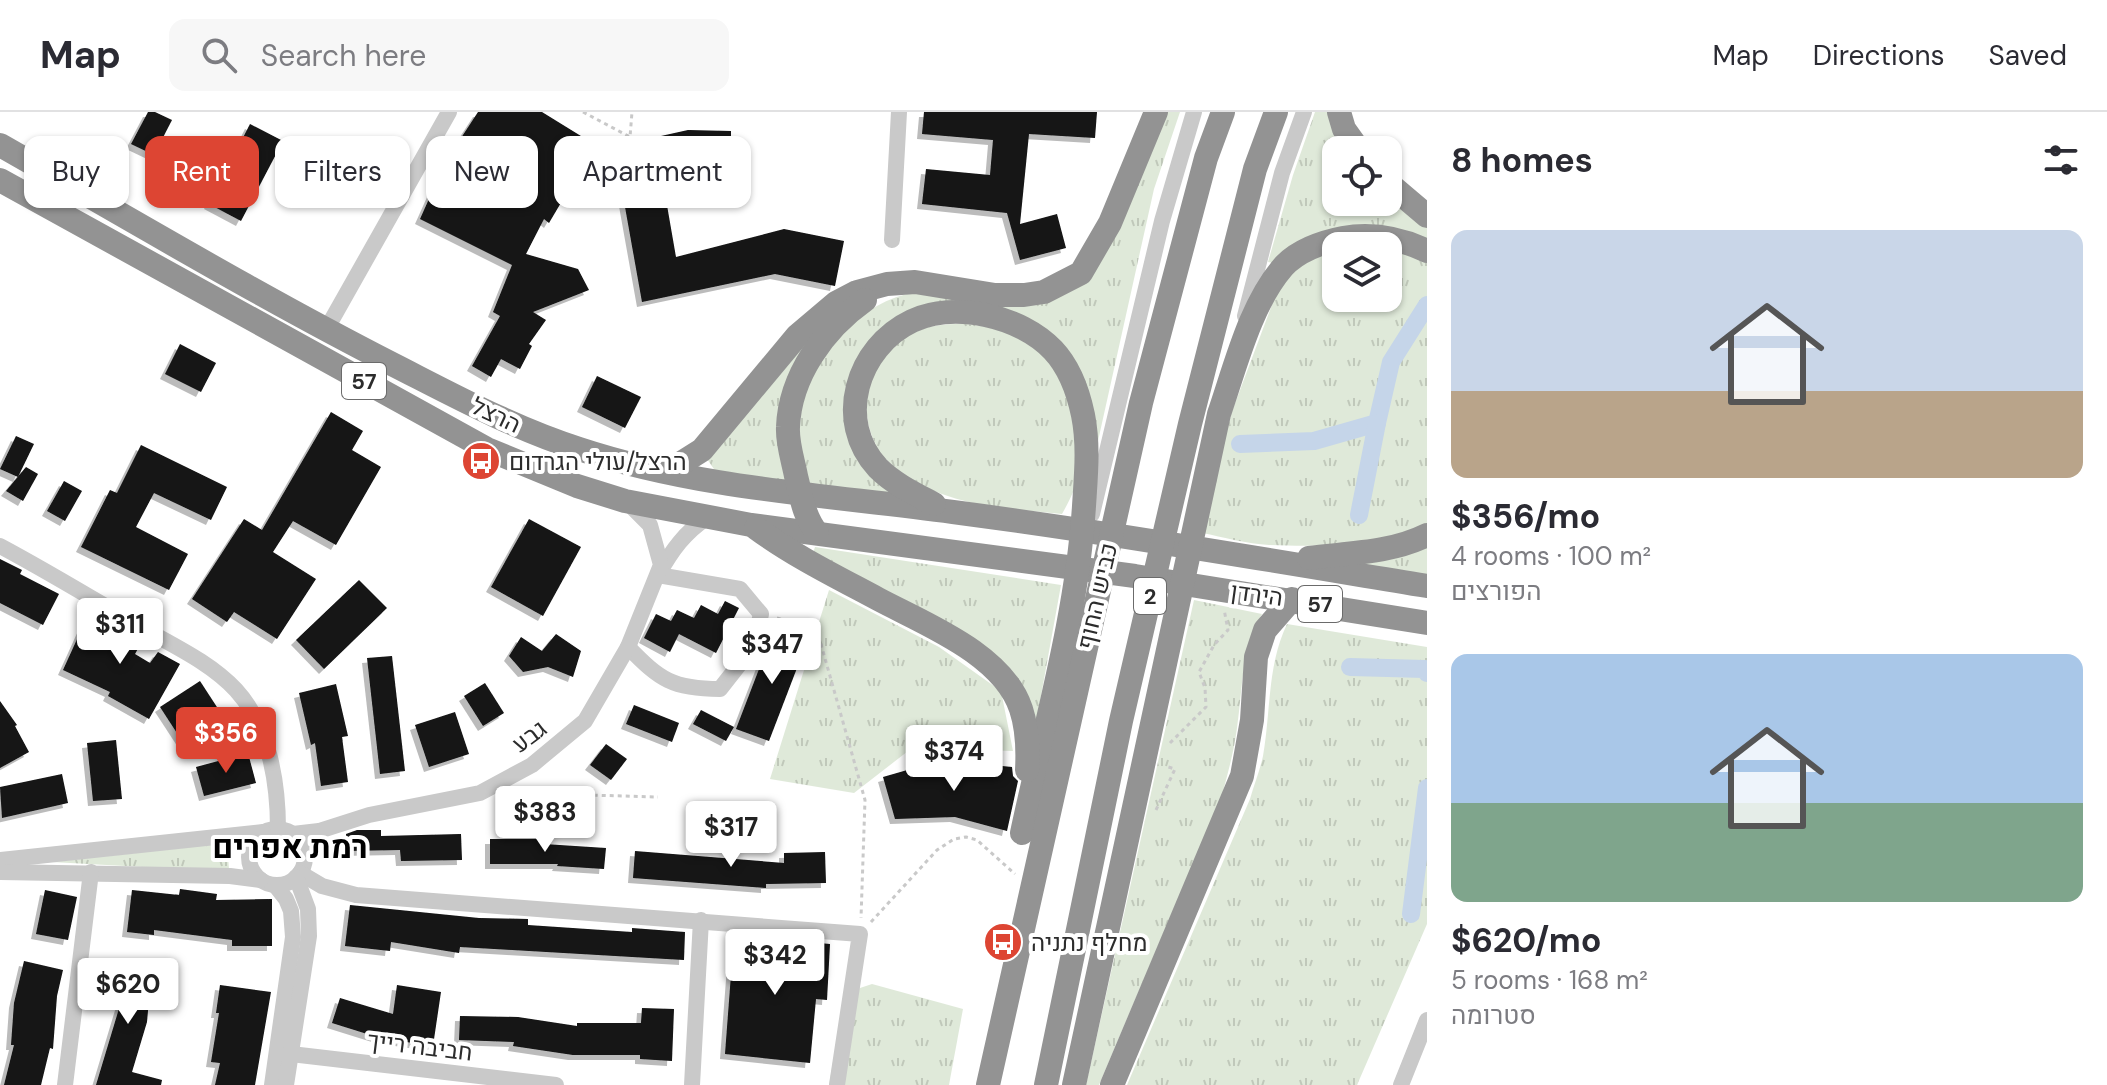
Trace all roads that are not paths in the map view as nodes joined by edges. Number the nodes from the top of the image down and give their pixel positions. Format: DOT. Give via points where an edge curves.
graph roads {
  1 [pos="449,112"];
  2 [pos="899,112"];
  3 [pos="1156,112"];
  4 [pos="1194,112"];
  5 [pos="1223,112"];
  6 [pos="1276,112"];
  7 [pos="1304,112"];
  8 [pos="1339,112"];
  9 [pos="1349,136"];
  10 [pos="0,145"];
  11 [pos="0,180"];
  12 [pos="1402,195"];
  13 [pos="1427,216"];
  14 [pos="892,240"];
  15 [pos="1427,251"];
  16 [pos="915,282"];
  17 [pos="326,330"];
  18 [pos="1219,414"];
  19 [pos="643,467"];
  20 [pos="800,494"];
  21 [pos="625,501"];
  22 [pos="955,512"];
  23 [pos="708,517"];
  24 [pos="751,525"];
  25 [pos="817,533"];
  26 [pos="1427,535"];
  27 [pos="1142,539"];
  28 [pos="0,546"];
  29 [pos="1080,561"];
  30 [pos="1279,561"];
  31 [pos="658,575"];
  32 [pos="1135,576"];
  33 [pos="1427,586"];
  34 [pos="1292,599"];
  35 [pos="1426,623"];
  36 [pos="628,647"];
  37 [pos="278,832"];
  38 [pos="1022,833"];
  39 [pos="0,860"];
  40 [pos="0,872"];
  41 [pos="91,872"];
  42 [pos="298,875"];
  43 [pos="268,883"];
  44 [pos="701,920"];
  45 [pos="1015,963"];
  46 [pos="1427,1020"];
  47 [pos="285,1052"];
  48 [pos="494,1082"];
  49 [pos="65,1085"];
  50 [pos="272,1085"];
  51 [pos="286,1085"];
  52 [pos="556,1085"];
  53 [pos="692,1085"];
  54 [pos="837,1085"];
  55 [pos="988,1085"];
  56 [pos="1046,1085"];
  57 [pos="1074,1085"];
  58 [pos="1112,1085"];
  59 [pos="1401,1085"];
  1 -- 17 [label="street"];
  2 -- 14 [label="street"];
  3 -- 16 [label="highway" via="1110,223 1081,273 1044,292 1024,295"];
  4 -- 29 [label="street" via="1162,221"];
  5 -- 45 [label="highway, כביש החוף / 2" via="1141,403"];
  6 -- 56 [label="highway, 2" via="1255,169 1186,439"];
  7 -- 18 [label="street" via="1282,173"];
  8 -- 9 [label="highway"];
  10 -- 17 [label="highway, הרצל / 57"];
  11 -- 21 [label="highway, הרצל / 57" via="487,449"];
  12 -- 13 [label="highway"];
  15 -- 18 [label="highway" via="1386,237 1357,236 1306,249 1284,265 1267,289"];
  16 -- 19 [label="highway" via="887,284 836,303 797,336 702,450 675,467"];
  16 -- 20 [label="highway" via="893,286 853,309 806,365 796,386 788,430"];
  17 -- 19 [label="highway, הרצל / 57" via="500,419"];
  18 -- 57 [label="highway" via="1150,762"];
  19 -- 20 [label="highway, הרצל / 57"];
  20 -- 22 [label="highway, הרצל / 57"];
  20 -- 25 [label="highway"];
  21 -- 23 [label="highway, הרצל / 57"];
  21 -- 31 [label="street, גבע" via="650,525 661,565"];
  22 -- 27 [label="highway, הרצל / 57"];
  22 -- 29 [label="highway" via="913,493 878,467 858,435 854,402 862,371 900,328 932,314 969,313 1011,322 1034,334 1067,367 1084,416 1087,450"];
  23 -- 24 [label="highway, הרצל / 57"];
  23 -- 31 [label="street, גבע" via="679,541"];
  24 -- 25 [label="highway, הרצל / 57"];
  24 -- 38 [label="highway" via="944,633 998,672 1021,708 1025,731"];
  25 -- 32 [label="highway, הרצל / 57"];
  26 -- 30 [label="highway" via="1390,547"];
  27 -- 30 [label="highway, הירדן / 57"];
  28 -- 37 [label="street" via="199,660 237,690 266,743"];
  29 -- 38 [label="highway"];
  30 -- 33 [label="highway, הירדן / 57"];
  31 -- 36 [label="street, גבע"];
  31 -- 36 [label="street" via="740,589 761,614 753,647 720,689 688,689 653,672"];
  32 -- 34 [label="highway, הירדן / 57" via="1223,593"];
  34 -- 35 [label="highway, הירדן / 57"];
  34 -- 58 [label="highway" via="1265,630 1256,657 1242,776"];
  36 -- 37 [label="street, גבע" via="585,721 508,780 463,798 369,815 319,831"];
  37 -- 39 [label="street, גבע"];
  37 -- 42 [label="street" via="304,850"];
  37 -- 43 [label="street" via="250,846 248,856 254,874"];
  38 -- 45 [label="highway"];
  40 -- 41 [label="street"];
  41 -- 43 [label="street" via="230,876"];
  41 -- 49 [label="street"];
  42 -- 43 [label="street" via="290,882"];
  42 -- 44 [label="street" via="356,895"];
  42 -- 47 [label="street" via="310,921 305,973"];
  43 -- 47 [label="street" via="286,899 293,923"];
  44 -- 53 [label="street"];
  44 -- 54 [label="street" via="860,934"];
  45 -- 55 [label="highway, כביש החוף / 2"];
  46 -- 59 [label="street"];
  47 -- 48 [label="street, חביבה רייך"];
  47 -- 50 [label="street"];
  47 -- 51 [label="street"];
  48 -- 52 [label="street, חביבה רייך"];
}
